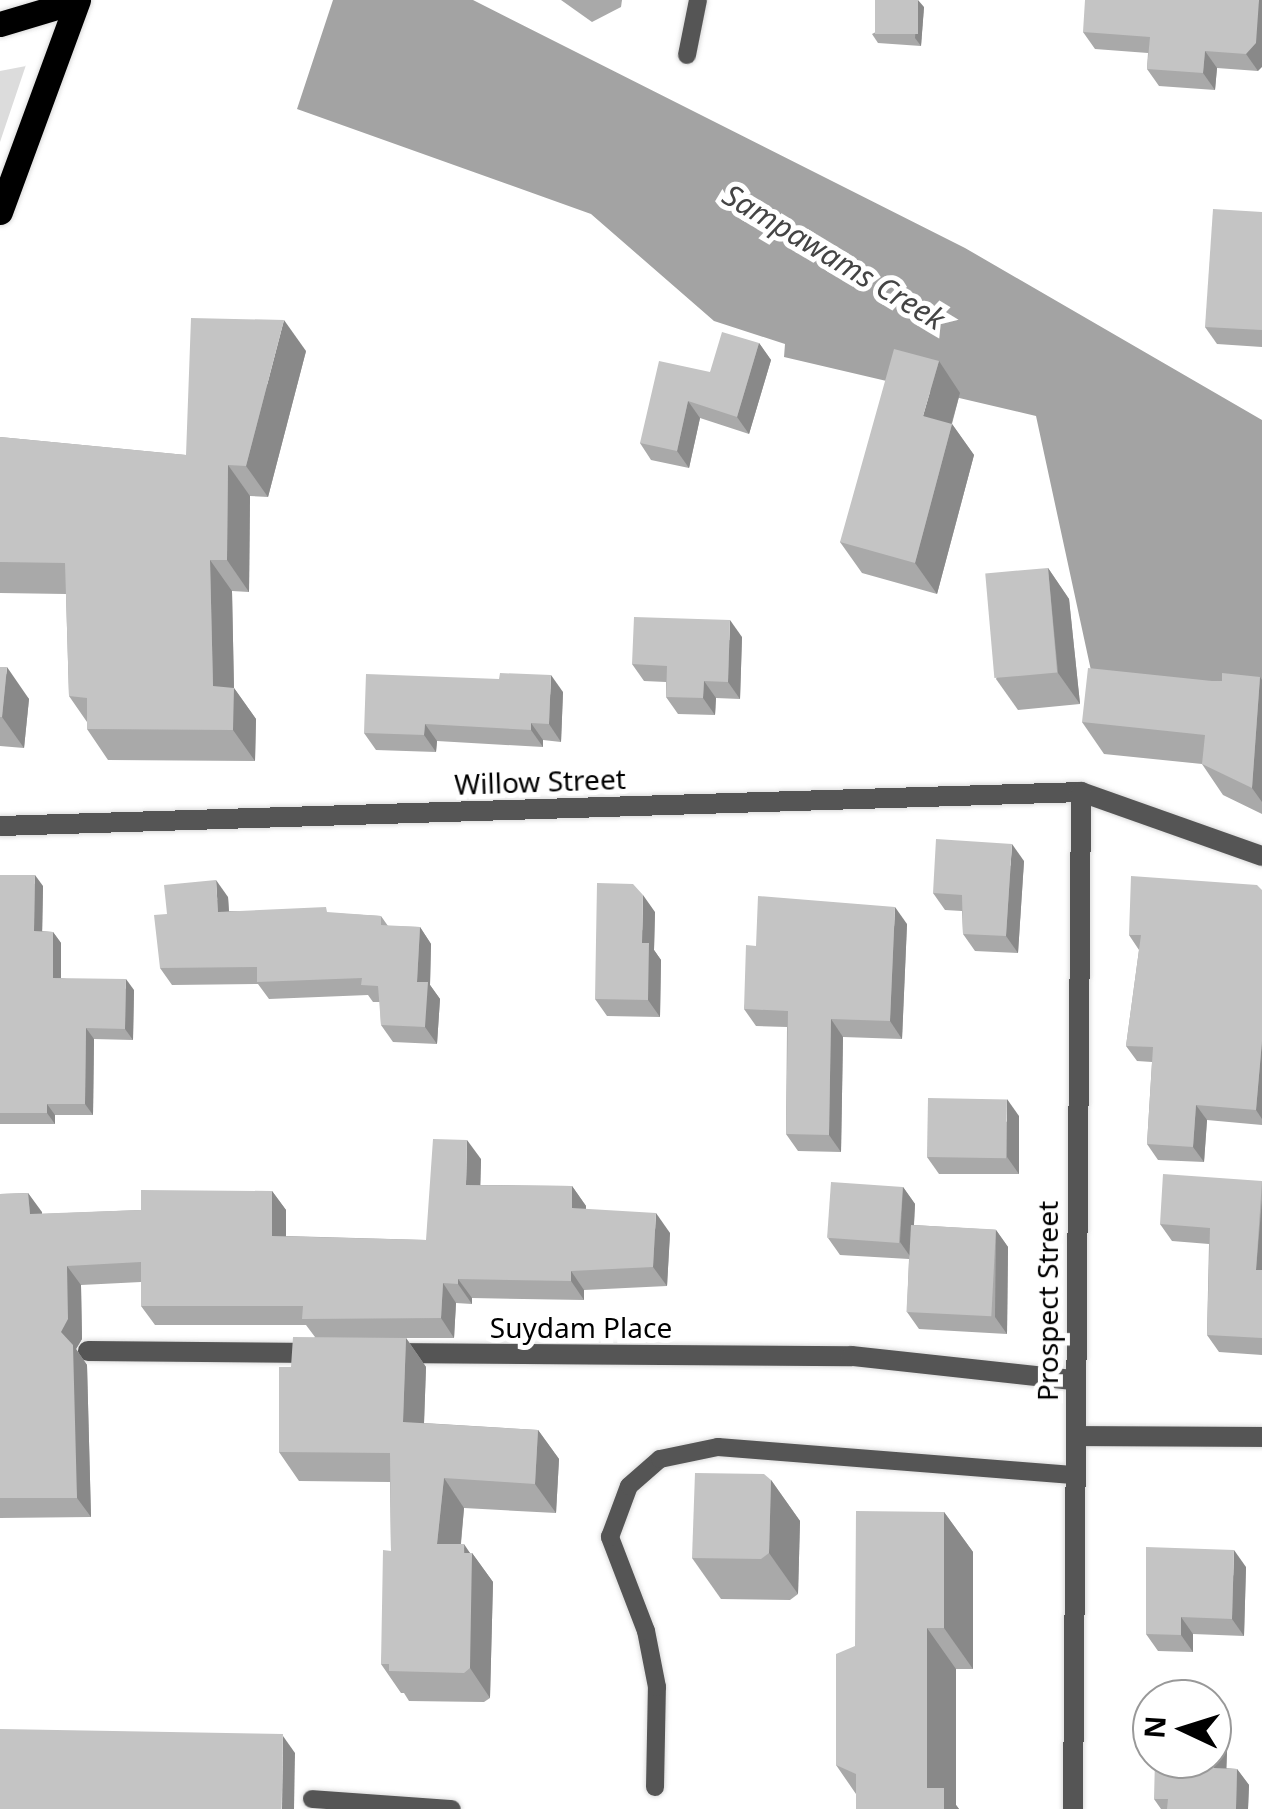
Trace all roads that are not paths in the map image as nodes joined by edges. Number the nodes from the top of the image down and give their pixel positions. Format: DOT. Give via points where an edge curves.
graph roads {
  1 [pos="698,0"];
  2 [pos="78,1"];
  3 [pos="0,24"];
  4 [pos="687,55"];
  5 [pos="0,212"];
  6 [pos="1081,792"];
  7 [pos="0,826"];
  8 [pos="1262,856"];
  9 [pos="88,1352"];
  10 [pos="1072,1380"];
  11 [pos="1077,1436"];
  12 [pos="1262,1437"];
  13 [pos="1076,1475"];
  14 [pos="654,1788"];
  15 [pos="312,1799"];
  16 [pos="452,1809"];
  17 [pos="1073,1809"];
  1 -- 4 [label="lane"];
  2 -- 3 [label="main road"];
  2 -- 5 [label="main road"];
  6 -- 7 [label="street, Willow Street"];
  6 -- 8 [label="street"];
  6 -- 10 [label="street, Prospect Street"];
  9 -- 10 [label="street, Suydam Place" via="852,1356"];
  10 -- 11 [label="street, Prospect Street"];
  11 -- 12 [label="street"];
  11 -- 13 [label="street, Prospect Street"];
  13 -- 14 [label="lane" via="718,1448 660,1459 629,1486 610,1537 646,1630 657,1686"];
  13 -- 17 [label="street, Prospect Street"];
  15 -- 16 [label="lane"];
}
